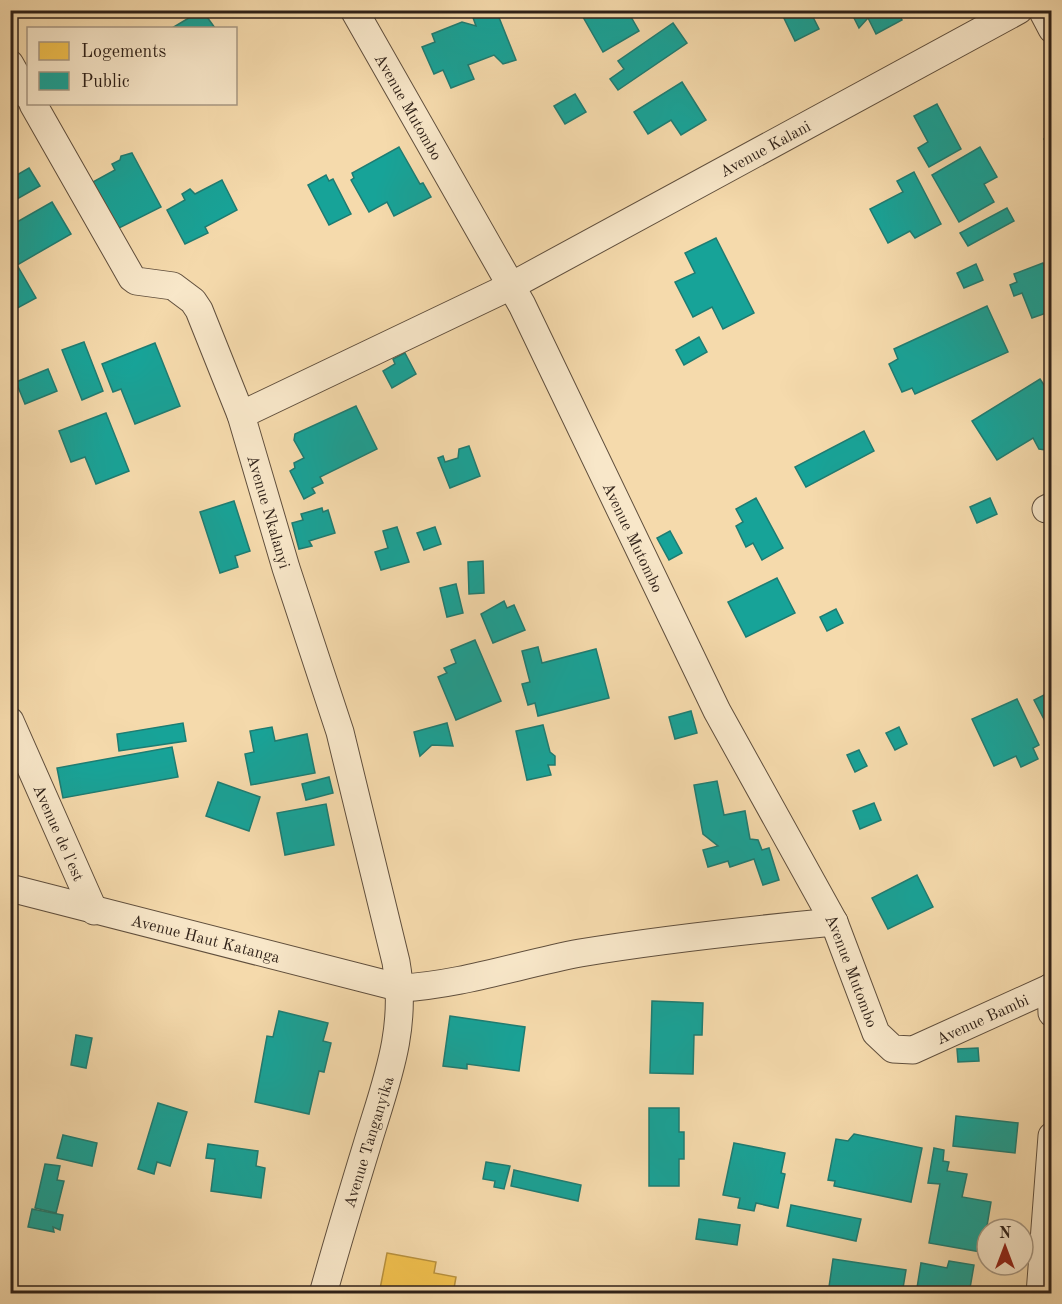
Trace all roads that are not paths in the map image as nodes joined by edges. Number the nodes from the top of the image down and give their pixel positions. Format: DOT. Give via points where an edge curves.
graph roads {
  1 [pos="354,10"];
  2 [pos="1020,10"];
  3 [pos="1042,10"];
  4 [pos="1052,29"];
  5 [pos="10,64"];
  6 [pos="27,94"];
  7 [pos="34,105"];
  8 [pos="511,286"];
  9 [pos="241,415"];
  10 [pos="10,720"];
  11 [pos="10,888"];
  12 [pos="94,911"];
  13 [pos="834,922"];
  14 [pos="1051,987"];
  15 [pos="401,988"];
  16 [pos="1052,1013"];
  17 [pos="913,1050"];
  18 [pos="1052,1136"];
  19 [pos="323,1293"];
  20 [pos="1040,1293"];
  1 -- 8 [label="street, Avenue Mutombo"];
  2 -- 8 [label="street, Avenue Kalani"];
  3 -- 4 [label="street"];
  5 -- 6 [label="street"];
  7 -- 9 [label="street, Avenue Nkalanyi" via="132,278 180,289 199,310"];
  8 -- 9 [label="street, Avenue Kalani"];
  8 -- 13 [label="street, Avenue Mutombo" via="717,711"];
  9 -- 15 [label="street, Avenue Nkalanyi" via="340,732"];
  10 -- 12 [label="street, Avenue de l'est"];
  11 -- 12 [label="street, Avenue Haut Katanga"];
  12 -- 15 [label="street, Avenue Haut Katanga"];
  13 -- 15 [label="street" via="699,935"];
  13 -- 17 [label="street, Avenue Mutombo" via="876,1033 893,1049"];
  14 -- 16 [label="street"];
  14 -- 17 [label="street, Avenue Bambi"];
  15 -- 19 [label="street, Avenue Tanganyika" via="394,1054"];
  18 -- 20 [label="street"];
}
